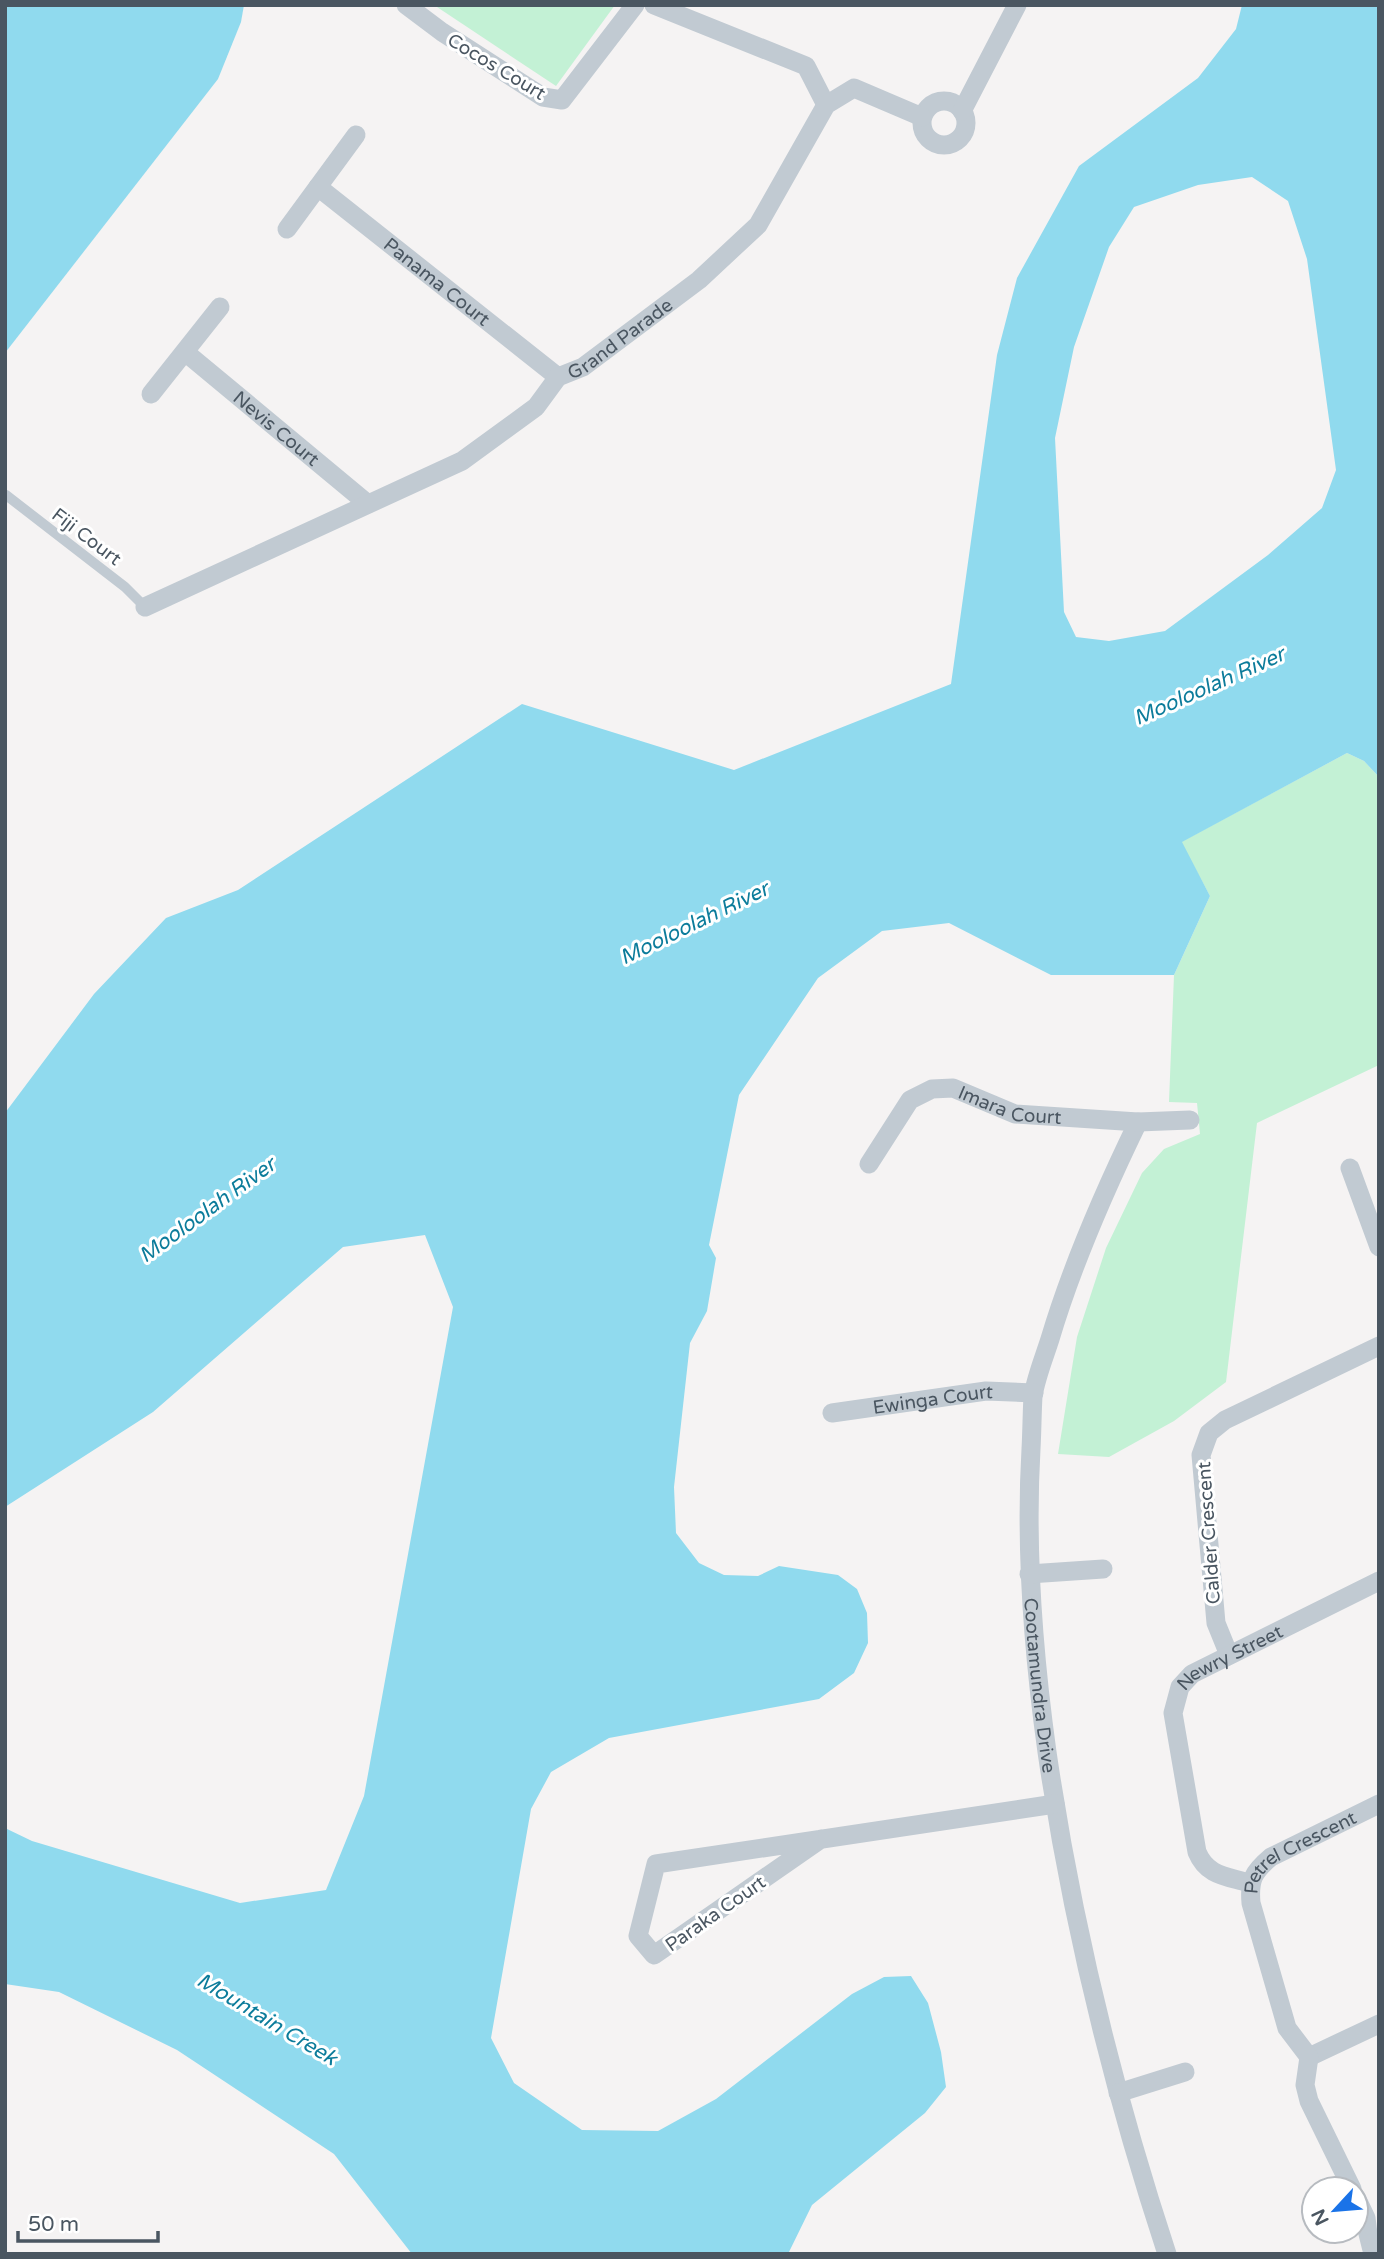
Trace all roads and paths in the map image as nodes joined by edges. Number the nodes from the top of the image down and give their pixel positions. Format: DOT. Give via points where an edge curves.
graph roads {
  1 [pos="406,5"];
  2 [pos="635,5"];
  3 [pos="653,5"];
  4 [pos="1017,5"];
  5 [pos="826,106"];
  6 [pos="962,111"];
  7 [pos="922,117"];
  8 [pos="356,135"];
  9 [pos="318,187"];
  10 [pos="287,229"];
  11 [pos="220,307"];
  12 [pos="185,352"];
  13 [pos="558,377"];
  14 [pos="152,394"];
  15 [pos="6,495"];
  16 [pos="368,504"];
  17 [pos="145,607"];
  18 [pos="1190,1120"];
  19 [pos="1138,1122"];
  20 [pos="869,1164"];
  21 [pos="1350,1168"];
  22 [pos="1379,1247"];
  23 [pos="1379,1346"];
  24 [pos="1034,1393"];
  25 [pos="832,1413"];
  26 [pos="1103,1569"];
  27 [pos="1029,1574"];
  28 [pos="1379,1581"];
  29 [pos="1229,1655"];
  30 [pos="1055,1804"];
  31 [pos="1379,1804"];
  32 [pos="821,1839"];
  33 [pos="1249,1883"];
  34 [pos="1379,2024"];
  35 [pos="1309,2057"];
  36 [pos="1185,2072"];
  37 [pos="1118,2093"];
  38 [pos="1345,2175"];
  39 [pos="1167,2254"];
  1 -- 2 [label="street, Cocos Court" via="543,97 562,100"];
  3 -- 5 [label="street" via="806,66"];
  4 -- 6 [label="street"];
  5 -- 7 [label="street, Grand Parade" via="854,88"];
  5 -- 13 [label="street, Grand Parade" via="758,225 678,296 583,367"];
  6 -- 7 [label="street" via="942,101"];
  6 -- 7 [label="street" via="964,132 944,145 925,136"];
  8 -- 9 [label="street"];
  9 -- 10 [label="street"];
  9 -- 13 [label="street, Panama Court"];
  11 -- 12 [label="street"];
  12 -- 14 [label="street"];
  12 -- 16 [label="street, Nevis Court"];
  13 -- 16 [label="street, Grand Parade" via="536,407 462,461"];
  15 -- 17 [label="lane, Fiji Court"];
  16 -- 17 [label="street, Grand Parade"];
  18 -- 19 [label="street, Imara Court"];
  19 -- 20 [label="street, Imara Court" via="1015,1114 953,1088 932,1089 910,1100"];
  19 -- 24 [label="street, Cootamundra Drive" via="1058,1311"];
  21 -- 22 [label="street"];
  23 -- 29 [label="street, Calder Crescent" via="1225,1420 1209,1433 1201,1455 1210,1560 1216,1623"];
  24 -- 25 [label="street, Ewinga Court" via="986,1391"];
  24 -- 27 [label="street, Cootamundra Drive"];
  26 -- 27 [label="street"];
  27 -- 30 [label="street, Cootamundra Drive"];
  28 -- 29 [label="street, Newry Street"];
  29 -- 33 [label="street, Newry Street" via="1192,1674 1180,1688 1173,1713 1202,1864 1212,1872"];
  30 -- 32 [label="street, Paraka Court"];
  30 -- 37 [label="street, Cootamundra Drive" via="1088,1979"];
  31 -- 33 [label="street, Petrel Crescent" via="1271,1857"];
  32 -- 32 [label="street, Paraka Court" via="654,1955 638,1936 656,1864"];
  33 -- 35 [label="street, Petrel Crescent" via="1287,2028"];
  34 -- 35 [label="street"];
  35 -- 38 [label="street" via="1305,2085 1309,2101"];
  36 -- 37 [label="street"];
  37 -- 39 [label="street, Cootamundra Drive"];
}
